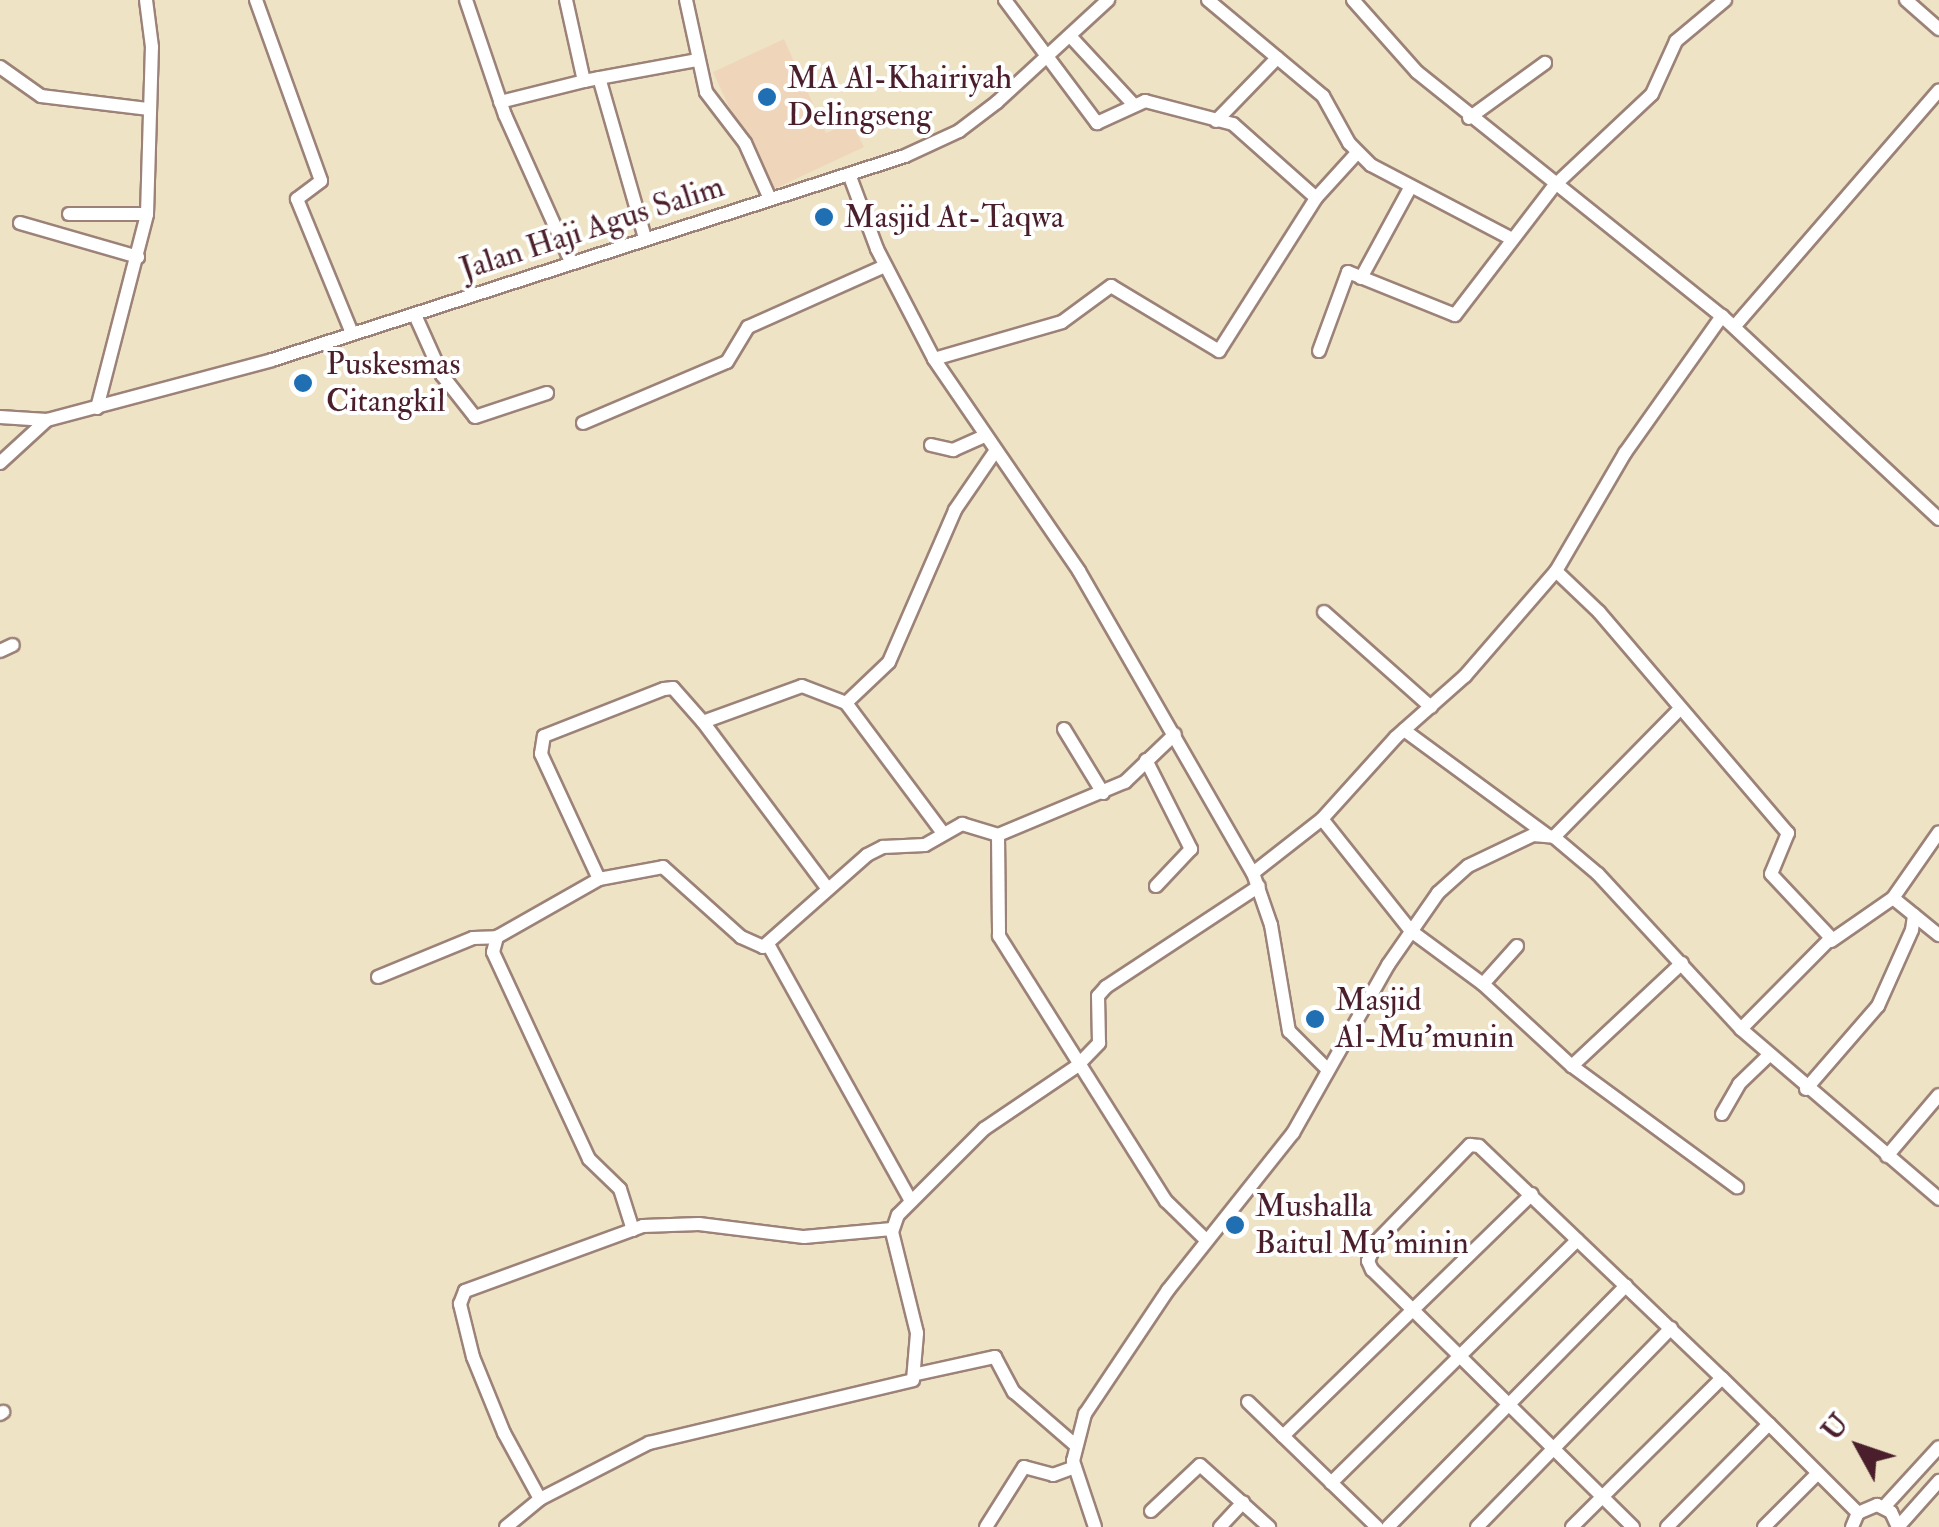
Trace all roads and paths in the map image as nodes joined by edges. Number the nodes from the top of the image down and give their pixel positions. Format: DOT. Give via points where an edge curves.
graph roads {
  1 [pos="146,0"];
  2 [pos="256,0"];
  3 [pos="466,0"];
  4 [pos="566,0"];
  5 [pos="686,0"];
  6 [pos="1005,0"];
  7 [pos="1108,0"];
  8 [pos="1208,0"];
  9 [pos="1353,0"];
  10 [pos="1726,0"];
  11 [pos="1906,0"];
  12 [pos="1939,29"];
  13 [pos="1070,36"];
  14 [pos="1277,58"];
  15 [pos="1046,59"];
  16 [pos="698,60"];
  17 [pos="1545,62"];
  18 [pos="0,67"];
  19 [pos="598,78"];
  20 [pos="584,81"];
  21 [pos="1939,90"];
  22 [pos="500,102"];
  23 [pos="1133,104"];
  24 [pos="149,109"];
  25 [pos="1469,118"];
  26 [pos="1216,121"];
  27 [pos="1357,153"];
  28 [pos="849,174"];
  29 [pos="1554,186"];
  30 [pos="1410,188"];
  31 [pos="1316,198"];
  32 [pos="770,199"];
  33 [pos="70,214"];
  34 [pos="147,214"];
  35 [pos="20,223"];
  36 [pos="645,238"];
  37 [pos="1512,239"];
  38 [pos="138,258"];
  39 [pos="571,262"];
  40 [pos="885,266"];
  41 [pos="1362,278"];
  42 [pos="414,315"];
  43 [pos="1722,316"];
  44 [pos="1734,328"];
  45 [pos="352,333"];
  46 [pos="1319,351"];
  47 [pos="934,360"];
  48 [pos="547,393"];
  49 [pos="97,408"];
  50 [pos="0,417"];
  51 [pos="47,420"];
  52 [pos="582,423"];
  53 [pos="982,437"];
  54 [pos="931,445"];
  55 [pos="994,454"];
  56 [pos="0,463"];
  57 [pos="1939,519"];
  58 [pos="1556,572"];
  59 [pos="1324,612"];
  60 [pos="14,645"];
  61 [pos="0,652"];
  62 [pos="846,703"];
  63 [pos="1431,706"];
  64 [pos="1679,710"];
  65 [pos="703,722"];
  66 [pos="1064,729"];
  67 [pos="1404,730"];
  68 [pos="1176,734"];
  69 [pos="1146,760"];
  70 [pos="1103,792"];
  71 [pos="1322,819"];
  72 [pos="942,832"];
  73 [pos="1939,832"];
  74 [pos="998,835"];
  75 [pos="1550,836"];
  76 [pos="1253,872"];
  77 [pos="599,879"];
  78 [pos="1156,886"];
  79 [pos="1259,886"];
  80 [pos="828,888"];
  81 [pos="1893,898"];
  82 [pos="1914,916"];
  83 [pos="1411,931"];
  84 [pos="1939,935"];
  85 [pos="497,937"];
  86 [pos="1832,941"];
  87 [pos="769,946"];
  88 [pos="1518,946"];
  89 [pos="1682,963"];
  90 [pos="378,977"];
  91 [pos="1483,984"];
  92 [pos="1741,1029"];
  93 [pos="1768,1055"];
  94 [pos="1077,1066"];
  95 [pos="1572,1066"];
  96 [pos="1326,1068"];
  97 [pos="1806,1089"];
  98 [pos="1939,1095"];
  99 [pos="1722,1114"];
  100 [pos="1887,1156"];
  101 [pos="1737,1186"];
  102 [pos="1532,1194"];
  103 [pos="1939,1199"];
  104 [pos="912,1201"];
  105 [pos="892,1229"];
  106 [pos="633,1230"];
  107 [pos="1206,1240"];
  108 [pos="1577,1240"];
  109 [pos="1626,1286"];
  110 [pos="1410,1309"];
  111 [pos="1672,1328"];
  112 [pos="1459,1358"];
  113 [pos="917,1374"];
  114 [pos="1722,1378"];
  115 [pos="1248,1402"];
  116 [pos="1506,1404"];
  117 [pos="1769,1424"];
  118 [pos="1283,1436"];
  119 [pos="1074,1444"];
  120 [pos="1939,1446"];
  121 [pos="1554,1450"];
  122 [pos="1075,1467"];
  123 [pos="1818,1473"];
  124 [pos="1939,1480"];
  125 [pos="1332,1483"];
  126 [pos="540,1498"];
  127 [pos="1602,1498"];
  128 [pos="1243,1502"];
  129 [pos="1884,1507"];
  130 [pos="1151,1511"];
  131 [pos="1858,1513"];
  132 [pos="506,1527"];
  133 [pos="986,1527"];
  134 [pos="1095,1527"];
  135 [pos="1220,1527"];
  136 [pos="1269,1527"];
  137 [pos="1377,1527"];
  138 [pos="1388,1527"];
  139 [pos="1477,1527"];
  140 [pos="1572,1527"];
  141 [pos="1633,1527"];
  142 [pos="1667,1527"];
  143 [pos="1764,1527"];
  144 [pos="1852,1527"];
  145 [pos="1898,1527"];
  1 -- 24 [label="street"];
  2 -- 45 [label="street" via="321,181 297,198"];
  3 -- 22 [label="street"];
  4 -- 20 [label="street"];
  5 -- 16 [label="street"];
  6 -- 15 [label="street"];
  7 -- 13 [label="street, Jalan Haji Agus Salim"];
  8 -- 14 [label="street"];
  9 -- 25 [label="street" via="1402,58"];
  10 -- 29 [label="street" via="1676,42 1644,102"];
  11 -- 12 [label="street"];
  13 -- 15 [label="street, Jalan Haji Agus Salim"];
  13 -- 23 [label="street"];
  14 -- 26 [label="street"];
  14 -- 27 [label="street" via="1323,96"];
  15 -- 23 [label="street" via="1096,123"];
  15 -- 28 [label="street, Jalan Haji Agus Salim" via="959,130"];
  16 -- 19 [label="street"];
  16 -- 32 [label="street" via="706,92 744,143"];
  17 -- 25 [label="street"];
  18 -- 24 [label="street" via="41,96"];
  19 -- 20 [label="street"];
  19 -- 36 [label="street"];
  20 -- 22 [label="street"];
  21 -- 44 [label="street"];
  22 -- 39 [label="street"];
  23 -- 26 [label="street" via="1145,101"];
  24 -- 34 [label="street"];
  25 -- 29 [label="street"];
  26 -- 31 [label="street" via="1243,130"];
  27 -- 30 [label="street"];
  27 -- 31 [label="street"];
  28 -- 32 [label="street, Jalan Haji Agus Salim"];
  28 -- 40 [label="street"];
  29 -- 37 [label="street"];
  29 -- 43 [label="street"];
  30 -- 37 [label="street"];
  30 -- 41 [label="street"];
  31 -- 47 [label="street" via="1219,352 1111,286 1062,322"];
  32 -- 36 [label="street, Jalan Haji Agus Salim"];
  33 -- 34 [label="street"];
  34 -- 38 [label="street"];
  35 -- 38 [label="street"];
  36 -- 39 [label="street, Jalan Haji Agus Salim"];
  37 -- 41 [label="street" via="1453,316"];
  38 -- 49 [label="street"];
  39 -- 42 [label="street, Jalan Haji Agus Salim"];
  40 -- 47 [label="street"];
  40 -- 52 [label="street" via="748,327 728,362"];
  41 -- 46 [label="street" via="1346,274"];
  42 -- 45 [label="street, Jalan Haji Agus Salim"];
  42 -- 48 [label="street" via="442,375 475,417"];
  43 -- 44 [label="street"];
  43 -- 58 [label="street" via="1625,453"];
  44 -- 57 [label="street"];
  45 -- 49 [label="street, Jalan Haji Agus Salim"];
  47 -- 53 [label="street"];
  49 -- 51 [label="street, Jalan Haji Agus Salim"];
  50 -- 51 [label="street"];
  51 -- 56 [label="street"];
  53 -- 54 [label="street" via="953,450"];
  53 -- 55 [label="street"];
  55 -- 62 [label="street" via="955,510 890,662"];
  55 -- 68 [label="street" via="1079,571"];
  58 -- 63 [label="street"];
  58 -- 64 [label="street" via="1599,612"];
  59 -- 63 [label="street"];
  60 -- 61 [label="street"];
  62 -- 65 [label="street" via="795,685"];
  62 -- 72 [label="street"];
  63 -- 67 [label="street"];
  64 -- 75 [label="street"];
  64 -- 86 [label="street" via="1788,833 1771,874"];
  65 -- 77 [label="street" via="672,688 544,736 541,754"];
  65 -- 80 [label="street"];
  66 -- 70 [label="street"];
  67 -- 71 [label="street"];
  67 -- 75 [label="street"];
  68 -- 69 [label="street"];
  68 -- 76 [label="street"];
  69 -- 70 [label="street"];
  69 -- 78 [label="street" via="1191,849"];
  70 -- 74 [label="street"];
  71 -- 76 [label="street"];
  71 -- 83 [label="street"];
  72 -- 74 [label="street" via="962,824"];
  72 -- 80 [label="street" via="926,845 884,847"];
  73 -- 81 [label="street"];
  74 -- 94 [label="street" via="998,936"];
  75 -- 83 [label="street" via="1468,866"];
  75 -- 89 [label="street"];
  76 -- 79 [label="street"];
  77 -- 85 [label="street"];
  77 -- 87 [label="street" via="664,867 741,937"];
  79 -- 94 [label="street" via="1106,987 1098,996 1098,1043"];
  79 -- 96 [label="street" via="1290,1031"];
  80 -- 87 [label="street"];
  81 -- 82 [label="street"];
  81 -- 86 [label="street"];
  82 -- 84 [label="street"];
  82 -- 97 [label="street" via="1878,1006"];
  83 -- 91 [label="street"];
  83 -- 96 [label="street"];
  85 -- 90 [label="street" via="473,938"];
  85 -- 106 [label="street" via="493,952 527,1030 589,1159 620,1188"];
  86 -- 92 [label="street"];
  87 -- 104 [label="street"];
  88 -- 91 [label="street"];
  89 -- 92 [label="street"];
  89 -- 95 [label="street"];
  91 -- 95 [label="street"];
  92 -- 93 [label="street"];
  93 -- 97 [label="street"];
  93 -- 99 [label="street" via="1739,1084"];
  94 -- 104 [label="street" via="995,1120"];
  94 -- 107 [label="street" via="1166,1201"];
  95 -- 101 [label="street"];
  96 -- 107 [label="street" via="1286,1143"];
  97 -- 100 [label="street"];
  98 -- 100 [label="street"];
  100 -- 103 [label="street"];
  102 -- 108 [label="street"];
  102 -- 110 [label="street"];
  102 -- 110 [label="street" via="1470,1145 1370,1254 1372,1270"];
  104 -- 105 [label="street"];
  105 -- 106 [label="street" via="804,1238 687,1224"];
  105 -- 113 [label="street" via="913,1310"];
  106 -- 126 [label="street" via="461,1296 473,1357"];
  107 -- 119 [label="street" via="1084,1414"];
  108 -- 109 [label="street"];
  108 -- 112 [label="street"];
  109 -- 111 [label="street"];
  109 -- 116 [label="street"];
  110 -- 112 [label="street"];
  110 -- 118 [label="street"];
  111 -- 114 [label="street"];
  111 -- 121 [label="street"];
  112 -- 116 [label="street"];
  112 -- 125 [label="street"];
  113 -- 119 [label="street" via="995,1357 1014,1392"];
  113 -- 126 [label="street" via="868,1394 649,1442"];
  114 -- 117 [label="street"];
  114 -- 127 [label="street"];
  115 -- 118 [label="street"];
  116 -- 121 [label="street"];
  116 -- 138 [label="street"];
  117 -- 123 [label="street"];
  117 -- 142 [label="street"];
  118 -- 125 [label="street"];
  119 -- 122 [label="street"];
  120 -- 129 [label="street"];
  121 -- 127 [label="street"];
  121 -- 139 [label="street"];
  122 -- 133 [label="street" via="1053,1474 1024,1467"];
  122 -- 134 [label="street"];
  123 -- 131 [label="street"];
  123 -- 143 [label="street"];
  124 -- 145 [label="street"];
  125 -- 137 [label="street"];
  126 -- 132 [label="street"];
  127 -- 140 [label="street"];
  127 -- 141 [label="street"];
  128 -- 130 [label="street" via="1195,1466"];
  128 -- 135 [label="street"];
  128 -- 136 [label="street"];
  129 -- 131 [label="street"];
  129 -- 145 [label="street"];
  131 -- 144 [label="street"];
}
